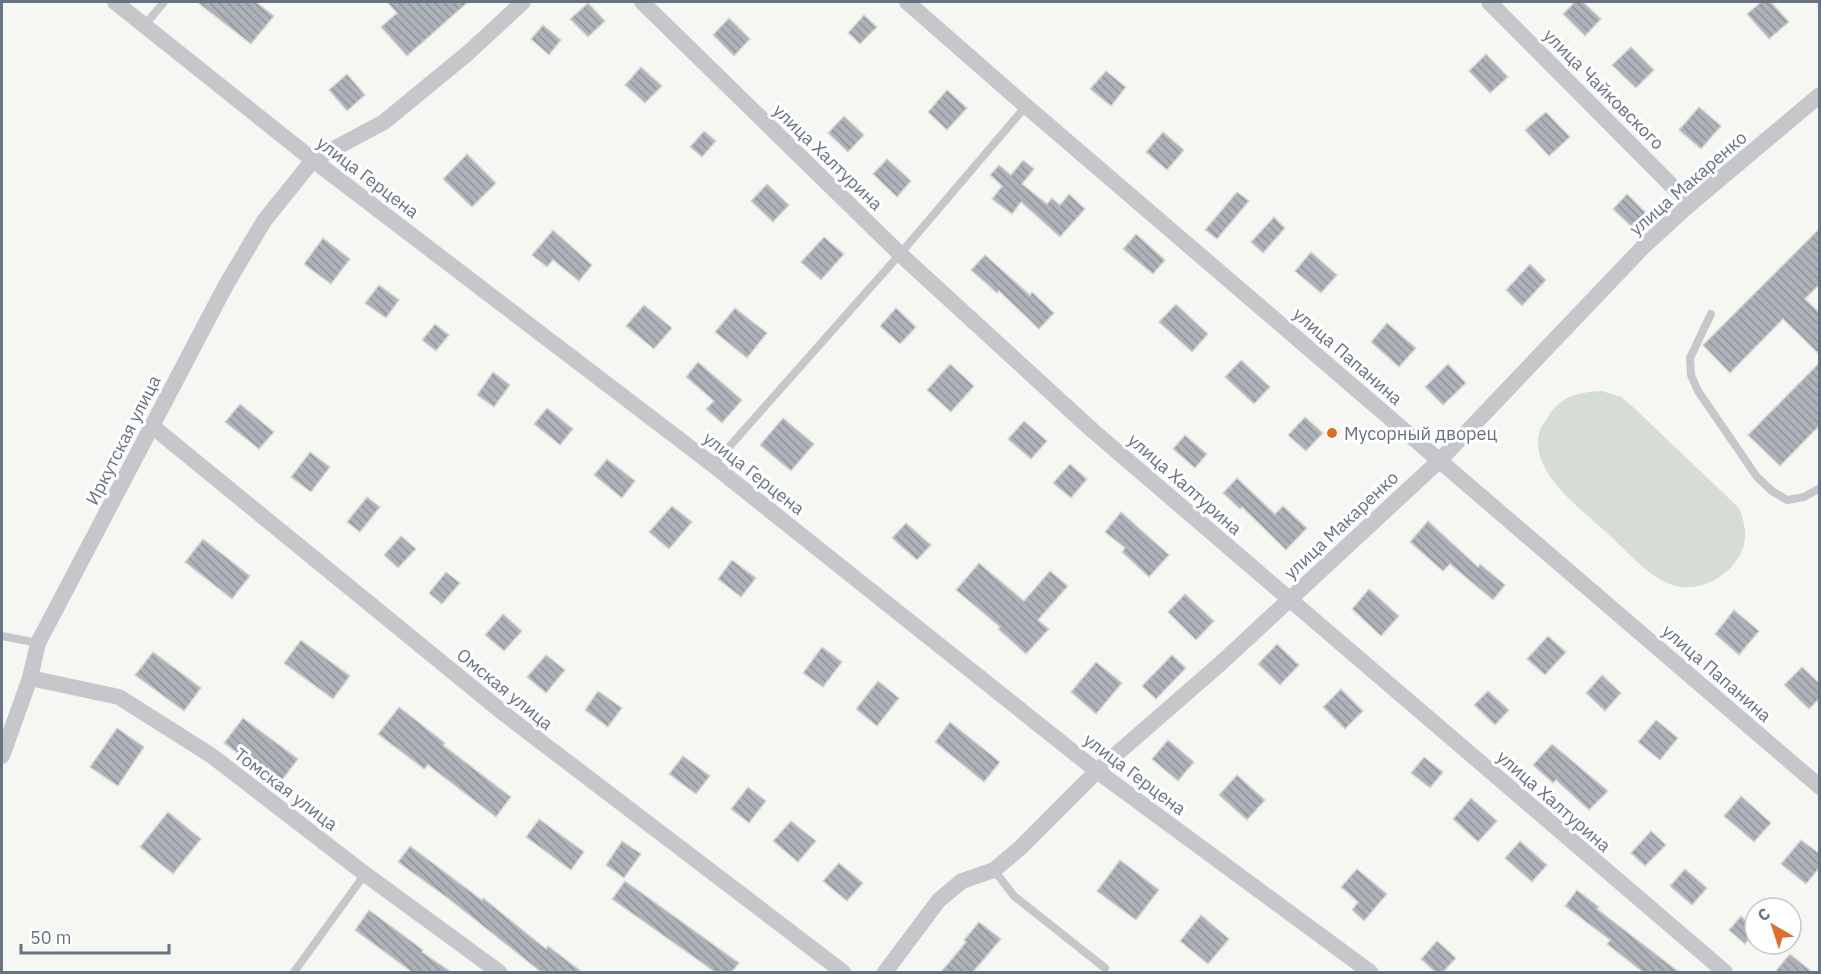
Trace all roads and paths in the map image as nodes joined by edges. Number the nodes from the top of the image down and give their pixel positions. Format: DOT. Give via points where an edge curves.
graph roads {
  1 [pos="115,2"];
  2 [pos="164,2"];
  3 [pos="524,2"];
  4 [pos="642,2"];
  5 [pos="907,2"];
  6 [pos="1489,2"];
  7 [pos="145,26"];
  8 [pos="1820,95"];
  9 [pos="1026,106"];
  10 [pos="313,160"];
  11 [pos="1690,204"];
  12 [pos="900,254"];
  13 [pos="1711,314"];
  14 [pos="152,426"];
  15 [pos="1440,460"];
  16 [pos="713,465"];
  17 [pos="1820,488"];
  18 [pos="1289,600"];
  19 [pos="2,636"];
  20 [pos="38,643"];
  21 [pos="30,678"];
  22 [pos="2,756"];
  23 [pos="1097,771"];
  24 [pos="1820,787"];
  25 [pos="994,870"];
  26 [pos="365,874"];
  27 [pos="1105,968"];
  28 [pos="294,972"];
  29 [pos="499,972"];
  30 [pos="843,972"];
  31 [pos="885,972"];
  32 [pos="1370,972"];
  33 [pos="1725,972"];
  1 -- 7 [label="street, улица Герцена"];
  2 -- 7 [label="lane"];
  3 -- 10 [label="street" via="384,122"];
  4 -- 12 [label="street, улица Халтурина"];
  5 -- 9 [label="street, улица Папанина"];
  6 -- 11 [label="street, улица Чайковского"];
  7 -- 10 [label="street, улица Герцена"];
  8 -- 11 [label="street, улица Макаренко"];
  9 -- 12 [label="lane"];
  9 -- 15 [label="street, улица Папанина"];
  10 -- 14 [label="street, Иркутская улица" via="264,221"];
  10 -- 16 [label="street, улица Герцена"];
  11 -- 15 [label="street, улица Макаренко" via="1644,246"];
  12 -- 16 [label="lane"];
  12 -- 18 [label="street, улица Халтурина" via="1092,430"];
  13 -- 17 [label="lane" via="1690,358 1691,375 1698,391 1757,477 1772,491 1787,500"];
  14 -- 20 [label="street, Иркутская улица"];
  14 -- 30 [label="street, Омская улица" via="507,717"];
  15 -- 18 [label="street, улица Макаренко"];
  15 -- 24 [label="street, улица Папанина"];
  16 -- 23 [label="street, улица Герцена"];
  18 -- 23 [label="street, улица Макаренко"];
  18 -- 33 [label="street, улица Халтурина"];
  19 -- 20 [label="lane"];
  20 -- 21 [label="street, Иркутская улица"];
  21 -- 22 [label="street, Иркутская улица"];
  21 -- 26 [label="street, Томская улица" via="119,697 212,756"];
  23 -- 25 [label="street, улица Макаренко"];
  23 -- 32 [label="street, улица Герцена"];
  25 -- 27 [label="lane" via="1014,896"];
  25 -- 31 [label="street, улица Макаренко" via="962,881 939,900"];
  26 -- 28 [label="lane"];
  26 -- 29 [label="street, Томская улица"];
}
